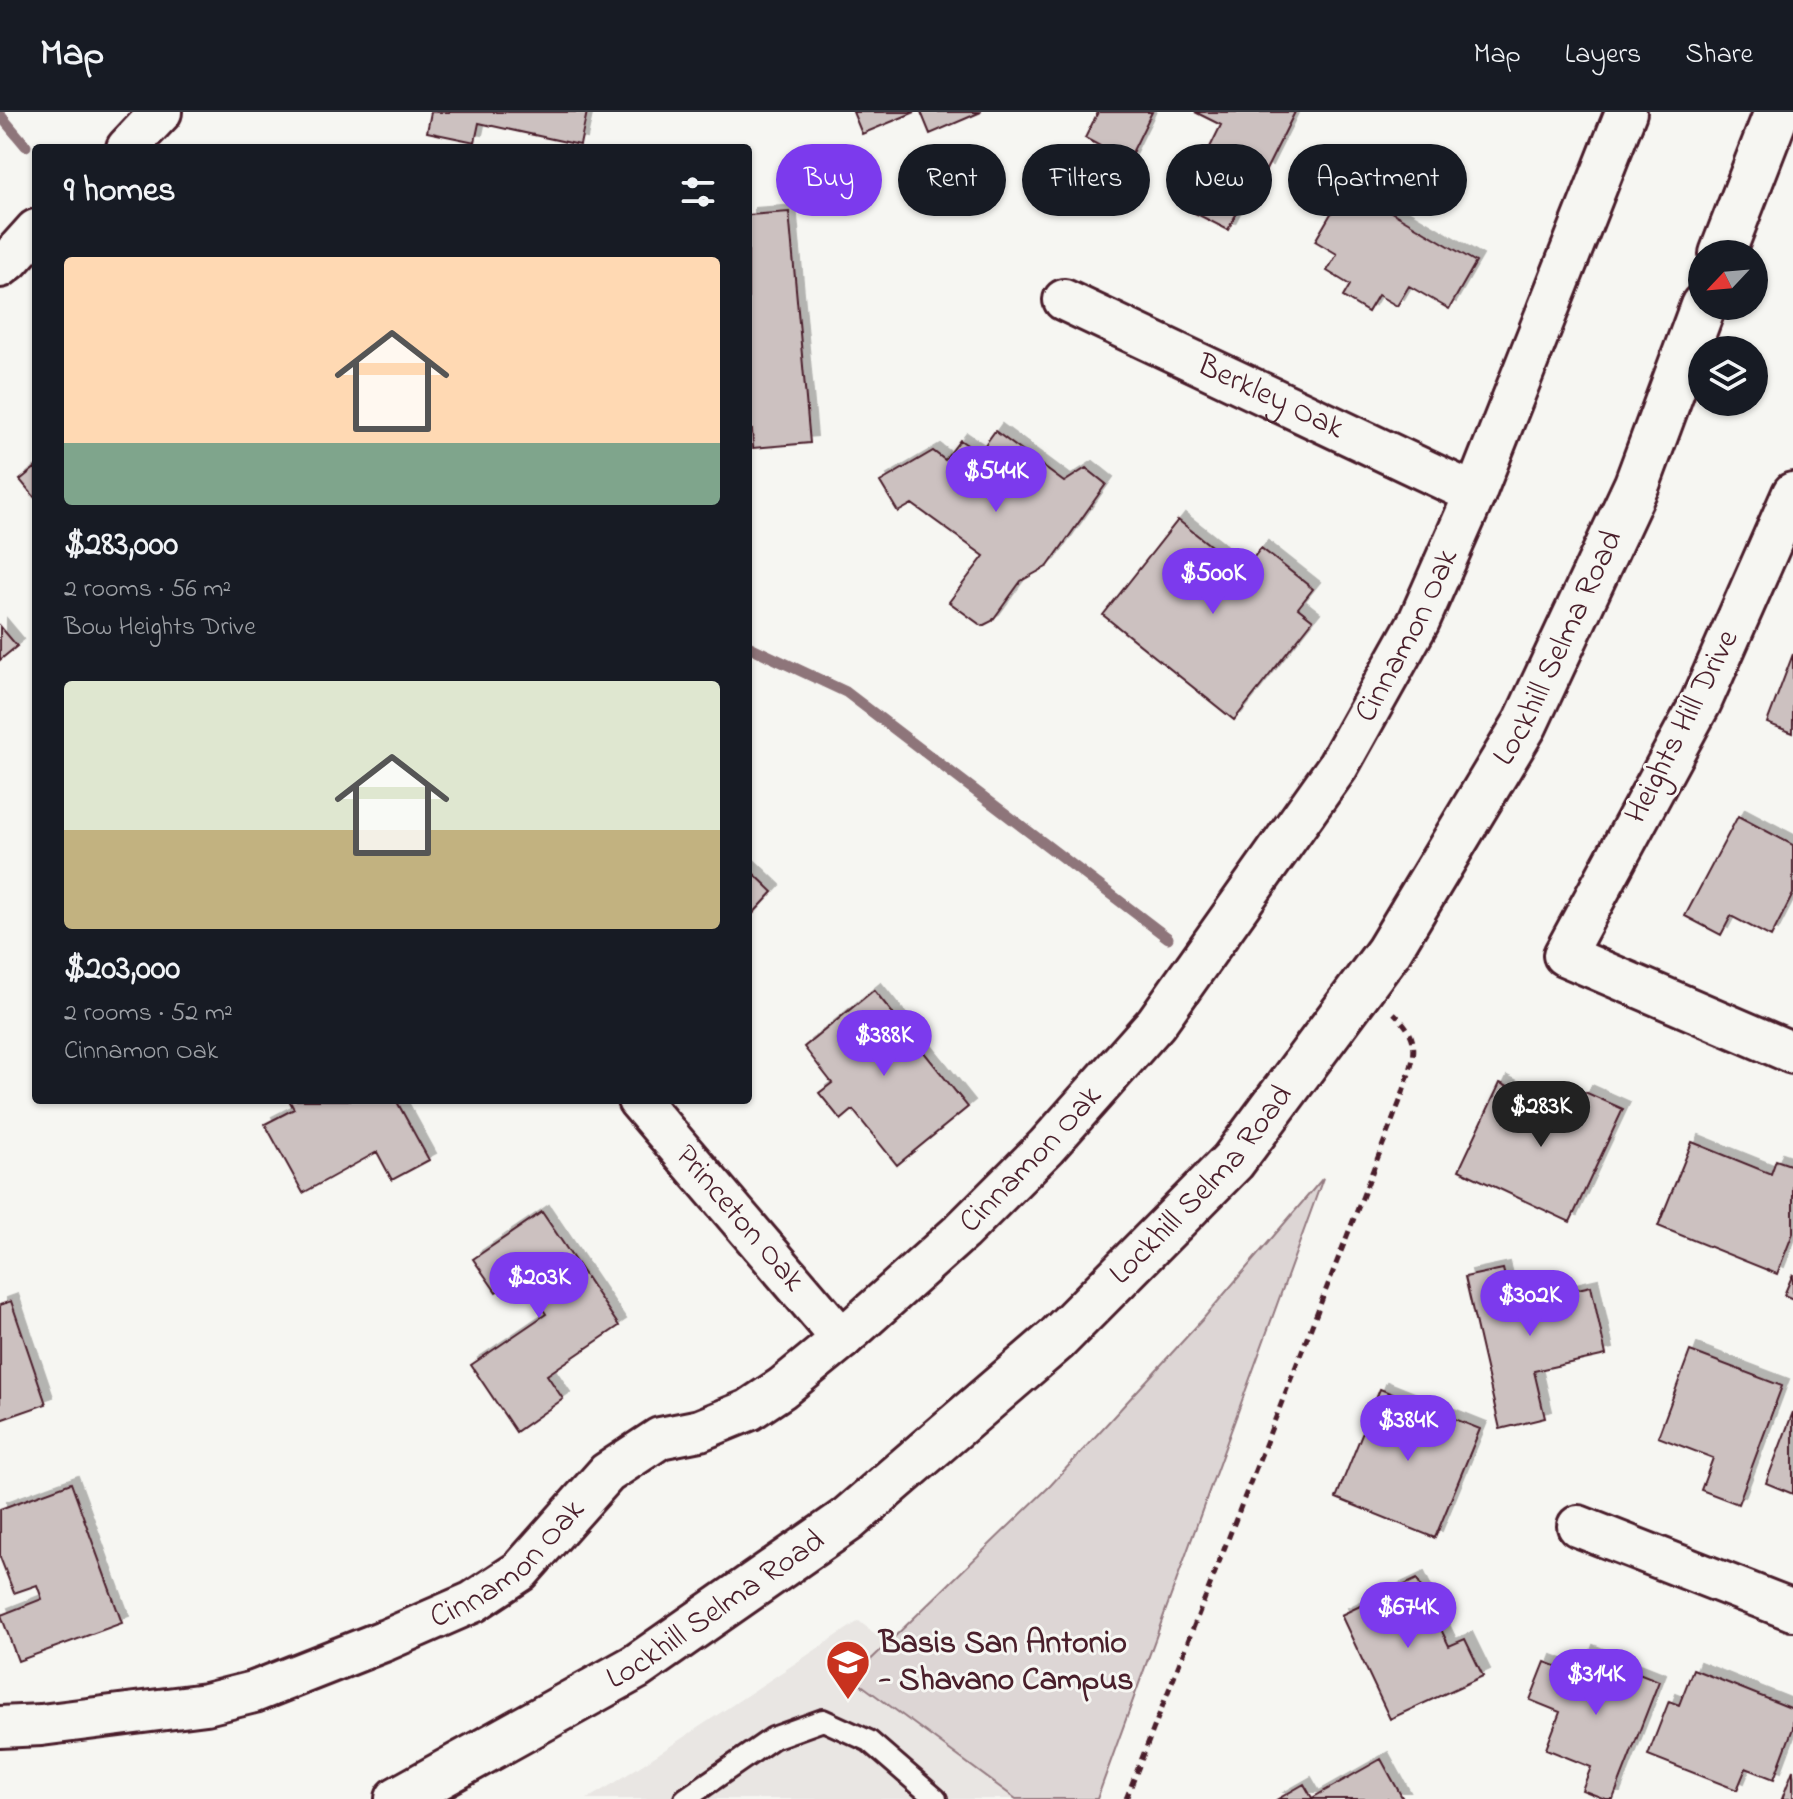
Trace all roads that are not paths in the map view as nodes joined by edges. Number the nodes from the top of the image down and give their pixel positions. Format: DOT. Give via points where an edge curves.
graph roads {
  1 [pos="161,112"];
  2 [pos="1626,112"];
  3 [pos="1777,112"];
  4 [pos="131,144"];
  5 [pos="32,234"];
  6 [pos="1727,240"];
  7 [pos="0,267"];
  8 [pos="1064,300"];
  9 [pos="1698,320"];
  10 [pos="1793,493"];
  11 [pos="1475,494"];
  12 [pos="1793,1053"];
  13 [pos="641,1104"];
  14 [pos="842,1339"];
  15 [pos="1578,1526"];
  16 [pos="1793,1610"];
  17 [pos="0,1727"];
  18 [pos="398,1799"];
  19 [pos="685,1799"];
  20 [pos="936,1799"];
  1 -- 4 [label="street"];
  2 -- 11 [label="street, Cinnamon Oak"];
  3 -- 6 [label="main road"];
  5 -- 7 [label="street"];
  8 -- 11 [label="street, Berkley Oak"];
  9 -- 18 [label="main road, Lockhill Selma Road" via="1637,484 1525,724 1388,952 1233,1161 1057,1339 847,1520 636,1667"];
  10 -- 12 [label="street, Heights Hill Drive" via="1701,702 1564,955"];
  11 -- 14 [label="street, Cinnamon Oak" via="1419,621 1338,766 1156,1023 1046,1147"];
  13 -- 14 [label="street, Princeton Oak"];
  14 -- 17 [label="street, Cinnamon Oak" via="749,1410 700,1430 660,1438 607,1473 520,1571 473,1602 254,1692 206,1704"];
  15 -- 16 [label="street"];
  19 -- 20 [label="lane" via="773,1738 823,1720 869,1741"];
}
